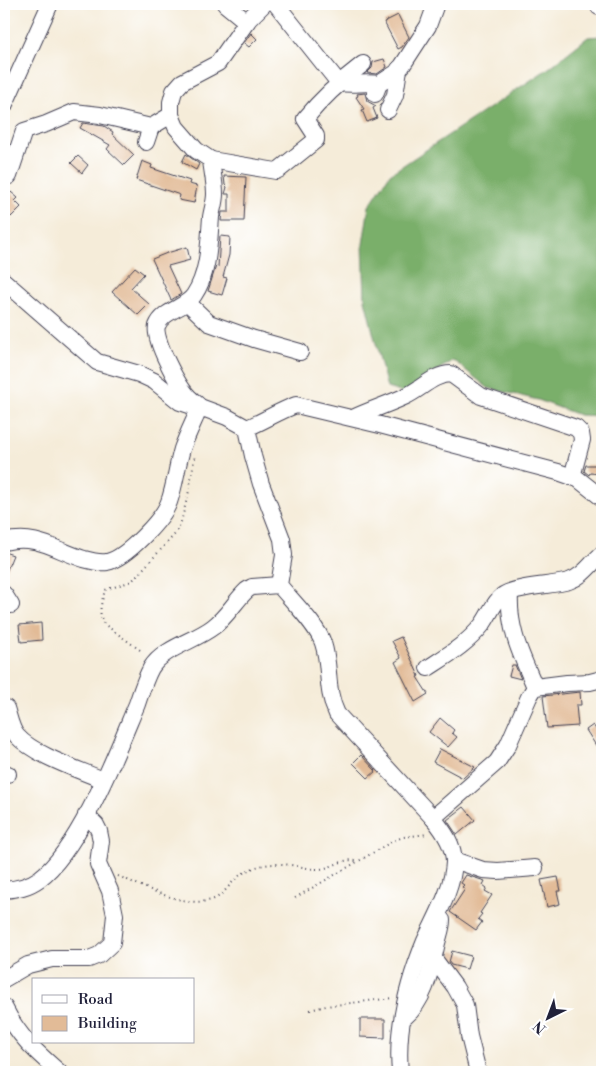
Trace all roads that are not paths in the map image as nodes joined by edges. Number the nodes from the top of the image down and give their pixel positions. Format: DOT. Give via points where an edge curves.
graph roads {
  1 [pos="50,4"];
  2 [pos="225,4"];
  3 [pos="264,4"];
  4 [pos="276,4"];
  5 [pos="436,4"];
  6 [pos="247,22"];
  7 [pos="363,64"];
  8 [pos="399,69"];
  9 [pos="339,83"];
  10 [pos="4,106"];
  11 [pos="388,110"];
  12 [pos="171,115"];
  13 [pos="211,160"];
  14 [pos="9,176"];
  15 [pos="4,281"];
  16 [pos="188,303"];
  17 [pos="300,352"];
  18 [pos="200,407"];
  19 [pos="353,418"];
  20 [pos="248,428"];
  21 [pos="572,477"];
  22 [pos="602,498"];
  23 [pos="4,542"];
  24 [pos="602,554"];
  25 [pos="279,585"];
  26 [pos="510,593"];
  27 [pos="428,668"];
  28 [pos="602,678"];
  29 [pos="535,687"];
  30 [pos="6,708"];
  31 [pos="103,780"];
  32 [pos="86,815"];
  33 [pos="433,818"];
  34 [pos="454,860"];
  35 [pos="535,868"];
  36 [pos="4,890"];
  37 [pos="440,908"];
  38 [pos="434,959"];
  39 [pos="4,979"];
  40 [pos="4,1007"];
  41 [pos="402,1019"];
  42 [pos="59,1072"];
  43 [pos="400,1072"];
  44 [pos="478,1072"];
  1 -- 10 [label="street"];
  2 -- 6 [label="street"];
  3 -- 6 [label="street"];
  4 -- 9 [label="street"];
  5 -- 8 [label="street" via="418,29"];
  6 -- 12 [label="street" via="218,63 182,82 174,91"];
  7 -- 9 [label="street"];
  8 -- 9 [label="street" via="377,89 370,82"];
  8 -- 11 [label="street" via="395,95"];
  9 -- 13 [label="street" via="306,119 316,136 314,142 280,169 276,171"];
  12 -- 13 [label="street" via="183,137"];
  12 -- 14 [label="street" via="148,135 91,114 68,114 24,131"];
  13 -- 16 [label="street" via="215,195 208,254 199,286"];
  15 -- 18 [label="street" via="97,362 146,377 180,402"];
  16 -- 17 [label="street" via="209,323"];
  16 -- 18 [label="street" via="163,318 156,330 160,345 186,394"];
  18 -- 20 [label="street"];
  18 -- 23 [label="street" via="182,450 170,501 162,516 119,556 101,562 85,560 40,541"];
  19 -- 20 [label="street" via="296,405"];
  19 -- 21 [label="street"];
  19 -- 21 [label="street" via="405,396 438,376 451,374 481,396 576,428 582,440"];
  20 -- 25 [label="street" via="261,484 282,539 284,555"];
  21 -- 22 [label="street"];
  24 -- 26 [label="street" via="586,571 568,581"];
  25 -- 31 [label="street" via="246,590 214,626 163,654 151,668"];
  25 -- 33 [label="street" via="322,641 330,696 338,714"];
  26 -- 27 [label="street" via="502,595 470,639"];
  26 -- 29 [label="street" via="512,631"];
  28 -- 29 [label="street"];
  29 -- 33 [label="street" via="508,745 496,762"];
  30 -- 31 [label="street" via="14,731 24,742 47,756"];
  31 -- 32 [label="street"];
  32 -- 36 [label="street" via="69,846 41,878 19,889"];
  32 -- 39 [label="street" via="99,831 98,864 116,915 110,945 99,955 88,959 52,959 28,965"];
  33 -- 34 [label="street" via="451,846"];
  34 -- 35 [label="street" via="483,870"];
  34 -- 37 [label="street"];
  37 -- 38 [label="street" via="442,923"];
  37 -- 41 [label="street" via="420,955"];
  38 -- 41 [label="street" via="420,996"];
  38 -- 44 [label="street" via="465,1005"];
  40 -- 42 [label="street" via="26,1043"];
  41 -- 43 [label="street" via="398,1054"];
}
